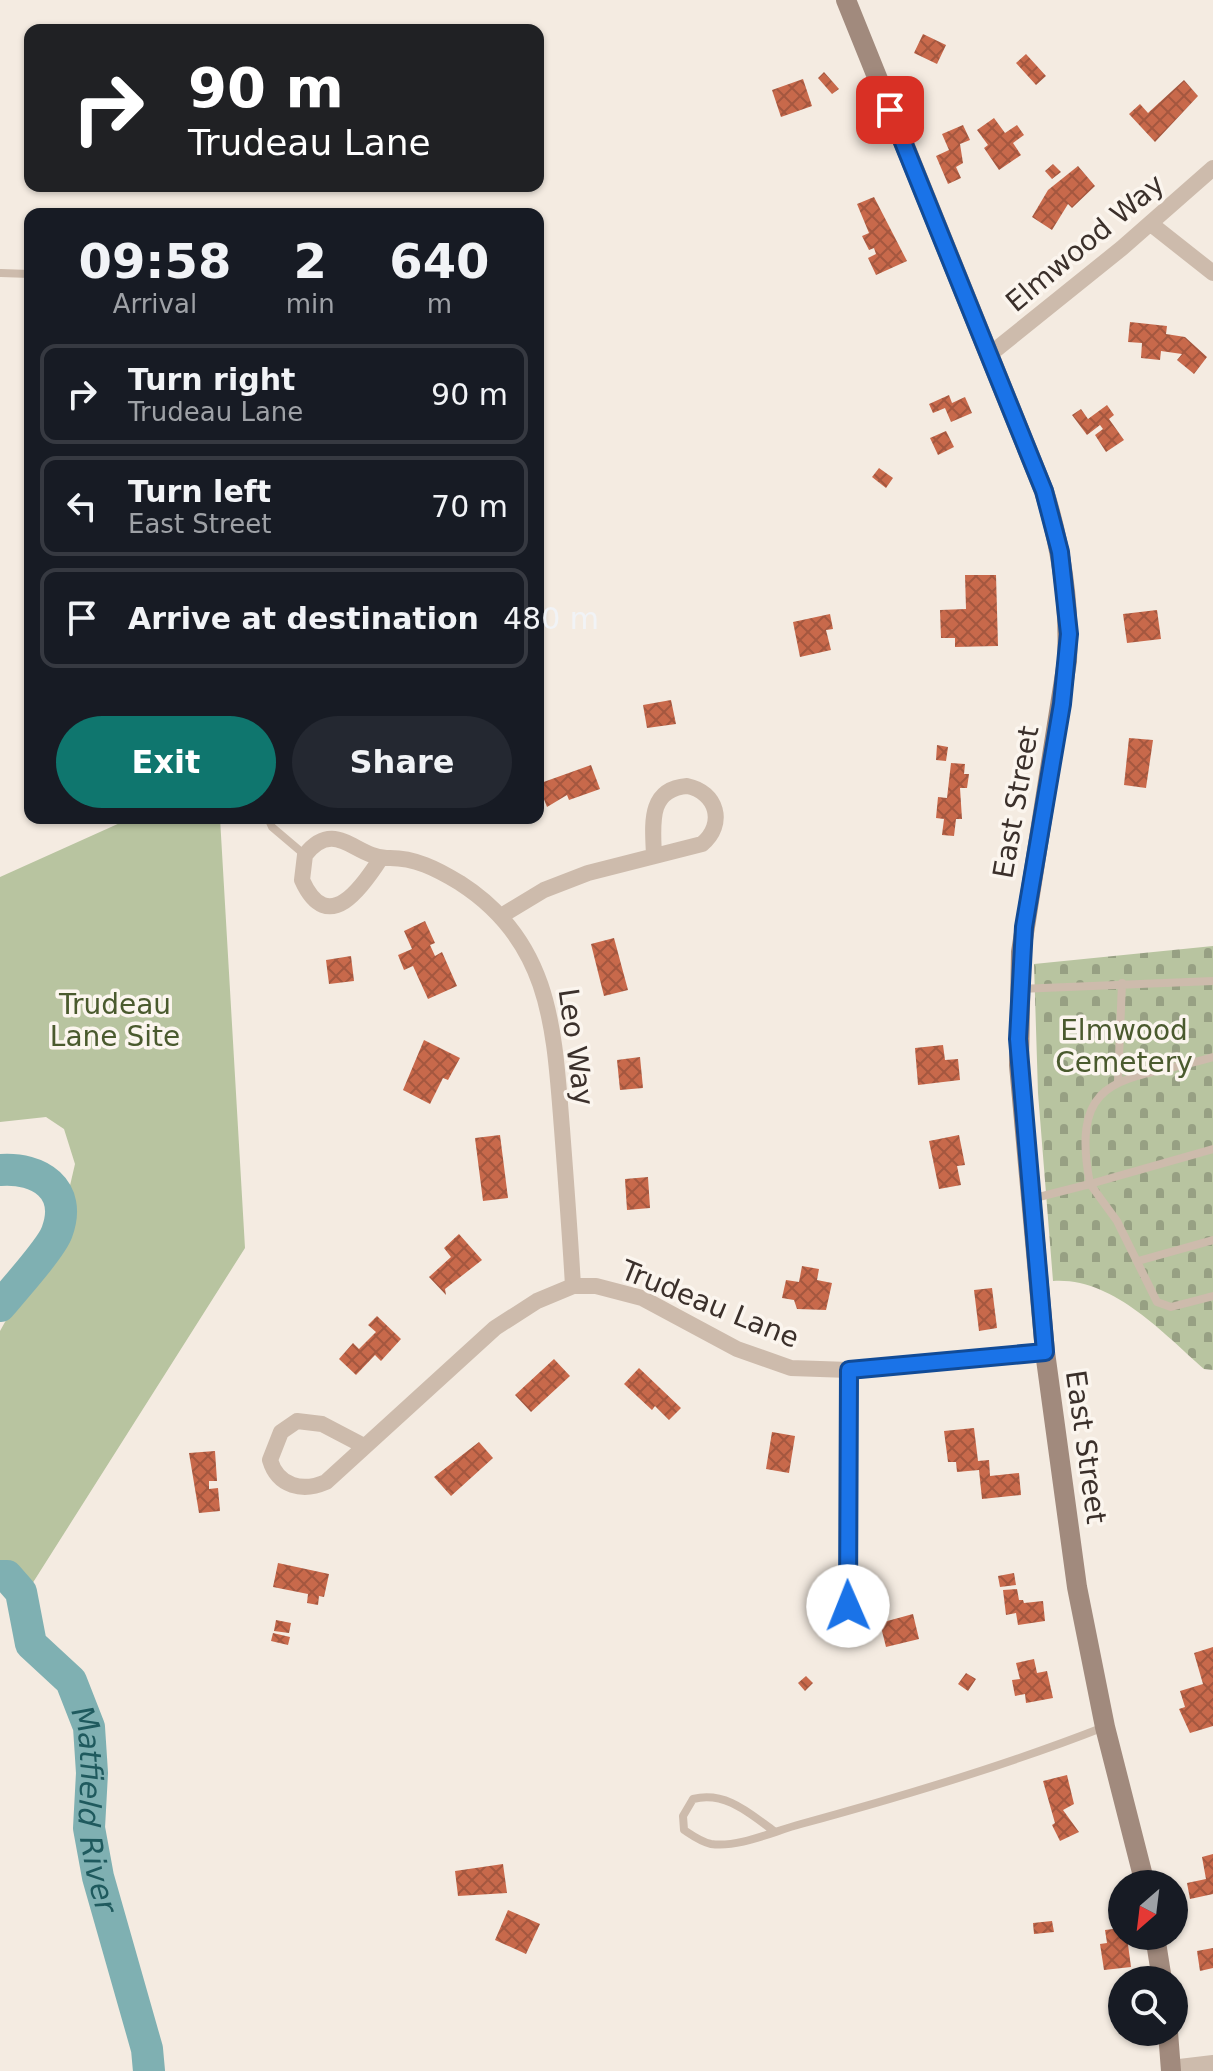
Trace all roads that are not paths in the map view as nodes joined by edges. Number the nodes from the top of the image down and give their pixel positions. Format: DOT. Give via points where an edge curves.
graph roads {
  1 [pos="846,0"];
  2 [pos="1213,168"];
  3 [pos="1151,224"];
  4 [pos="1,273"];
  5 [pos="1213,273"];
  6 [pos="24,274"];
  7 [pos="989,355"];
  8 [pos="271,824"];
  9 [pos="305,855"];
  10 [pos="654,856"];
  11 [pos="381,858"];
  12 [pos="501,916"];
  13 [pos="1213,981"];
  14 [pos="1122,983"];
  15 [pos="1019,988"];
  16 [pos="1213,1057"];
  17 [pos="1118,1081"];
  18 [pos="1213,1149"];
  19 [pos="1090,1184"];
  20 [pos="1030,1199"];
  21 [pos="1213,1240"];
  22 [pos="1138,1261"];
  23 [pos="573,1286"];
  24 [pos="1213,1296"];
  25 [pos="1045,1352"];
  26 [pos="849,1370"];
  27 [pos="364,1446"];
  28 [pos="848,1606"];
  29 [pos="1105,1727"];
  30 [pos="774,1831"];
  31 [pos="1141,1870"];
  32 [pos="1169,2046"];
  33 [pos="1213,2063"];
  34 [pos="1171,2069"];
  1 -- 7 [label="street, East Street"];
  2 -- 3 [label="street, Elmwood Way"];
  3 -- 5 [label="street"];
  3 -- 7 [label="street, Elmwood Way"];
  4 -- 6 [label="lane"];
  7 -- 15 [label="street, East Street" via="1052,515 1068,614 1065,681 1027,903"];
  8 -- 9 [label="lane"];
  9 -- 11 [label="street, Leo Way" via="318,842 335,839"];
  9 -- 11 [label="street" via="305,888 318,900 336,904 354,897"];
  10 -- 10 [label="street" via="654,809 663,794 687,786 708,796 717,817 708,839"];
  10 -- 12 [label="street" via="562,883"];
  11 -- 12 [label="street, Leo Way" via="406,858 431,867"];
  12 -- 23 [label="street, Leo Way" via="529,954 551,1019"];
  13 -- 14 [label="lane"];
  14 -- 15 [label="lane"];
  14 -- 17 [label="lane"];
  15 -- 20 [label="street, East Street" via="1019,1065"];
  16 -- 17 [label="lane"];
  17 -- 19 [label="lane" via="1101,1094 1089,1118 1085,1136"];
  18 -- 19 [label="lane"];
  19 -- 20 [label="lane"];
  19 -- 22 [label="lane"];
  20 -- 25 [label="street, East Street"];
  21 -- 22 [label="lane"];
  22 -- 24 [label="lane" via="1160,1305"];
  23 -- 26 [label="street, Trudeau Lane" via="642,1298 764,1361 791,1368"];
  23 -- 27 [label="street, Trudeau Lane" via="495,1328"];
  25 -- 26 [label="street, Trudeau Lane"];
  25 -- 29 [label="street, East Street" via="1077,1587"];
  26 -- 28 [label="street"];
  27 -- 27 [label="street, Trudeau Lane" via="335,1477 308,1488 282,1480 270,1460 281,1432 297,1421 314,1420"];
  29 -- 30 [label="lane" via="1014,1762"];
  29 -- 31 [label="street, East Street"];
  30 -- 30 [label="lane" via="711,1844 684,1830 683,1816 693,1799 710,1795"];
  32 -- 34 [label="street"];
  33 -- 34 [label="street"];
}
